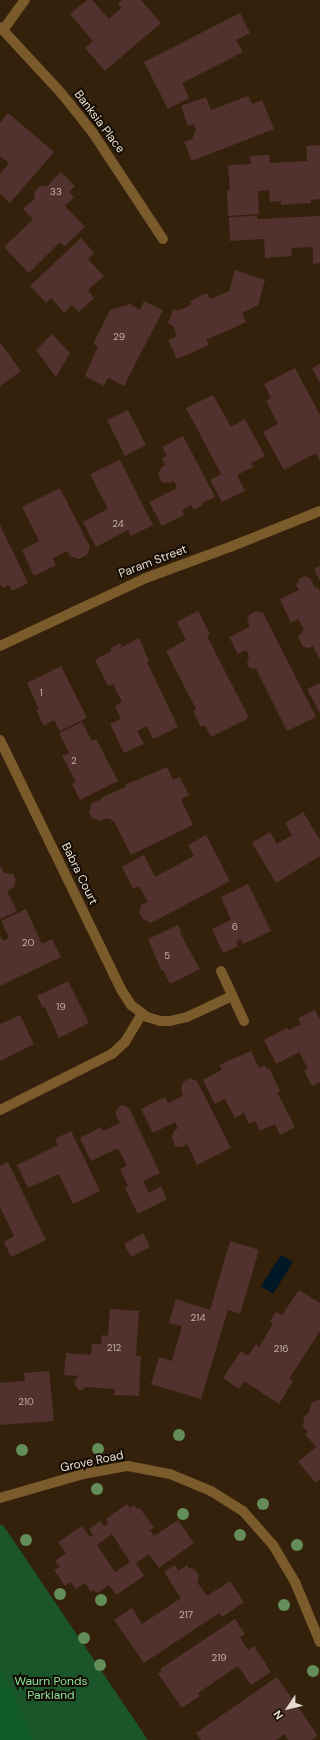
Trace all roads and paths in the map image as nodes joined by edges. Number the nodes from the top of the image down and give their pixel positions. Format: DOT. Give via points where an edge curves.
graph roads {
  1 [pos="25,0"];
  2 [pos="1,29"];
  3 [pos="163,239"];
  4 [pos="320,511"];
  5 [pos="0,646"];
  6 [pos="0,740"];
  7 [pos="220,971"];
  8 [pos="232,996"];
  9 [pos="142,1014"];
  10 [pos="244,1021"];
  11 [pos="0,1110"];
  12 [pos="0,1498"];
  13 [pos="320,1642"];
  1 -- 2 [label="street, Banksia Place"];
  2 -- 3 [label="street, Banksia Place" via="62,94 93,133"];
  4 -- 5 [label="street, Param Street" via="146,578"];
  6 -- 9 [label="street, Babra Court" via="122,991 131,1005"];
  7 -- 8 [label="street"];
  8 -- 9 [label="street, Babra Court" via="175,1021 160,1021"];
  8 -- 10 [label="street"];
  9 -- 11 [label="street" via="125,1042 112,1054"];
  12 -- 13 [label="street, Grove Road" via="83,1474 128,1466 170,1474 211,1491 243,1511 273,1545 295,1582"];
}
